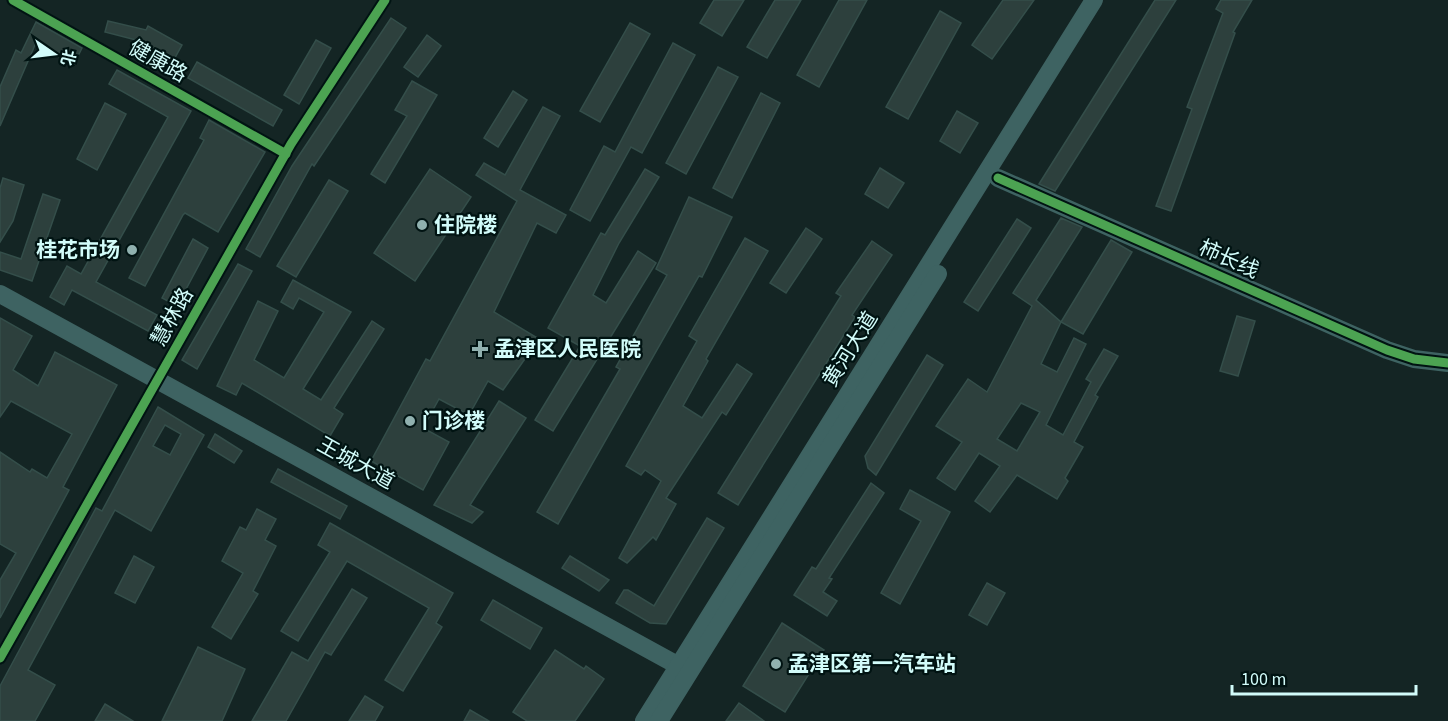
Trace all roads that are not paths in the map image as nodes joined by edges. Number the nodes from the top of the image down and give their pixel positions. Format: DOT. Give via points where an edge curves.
graph roads {
  1 [pos="13,0"];
  2 [pos="386,0"];
  3 [pos="1094,0"];
  4 [pos="1108,0"];
  5 [pos="285,153"];
  6 [pos="998,178"];
  7 [pos="0,294"];
  8 [pos="0,304"];
  9 [pos="1448,363"];
  10 [pos="155,384"];
  11 [pos="0,658"];
  12 [pos="681,674"];
  13 [pos="644,721"];
  14 [pos="659,721"];
  1 -- 5 [label="street, 健康路"];
  2 -- 5 [label="street, 慧林路"];
  3 -- 12 [label="main road, 黄河大道"];
  4 -- 6 [label="main road, 黄河大道"];
  5 -- 10 [label="street, 慧林路"];
  6 -- 9 [label="main road, 柿长线" via="1387,350 1414,360"];
  6 -- 12 [label="main road, 黄河大道"];
  7 -- 10 [label="main road, 王城大道"];
  8 -- 10 [label="main road, 王城大道"];
  10 -- 11 [label="street, 慧林路"];
  10 -- 12 [label="main road, 王城大道"];
  12 -- 13 [label="main road, 黄河大道"];
  12 -- 14 [label="main road, 黄河大道"];
}
